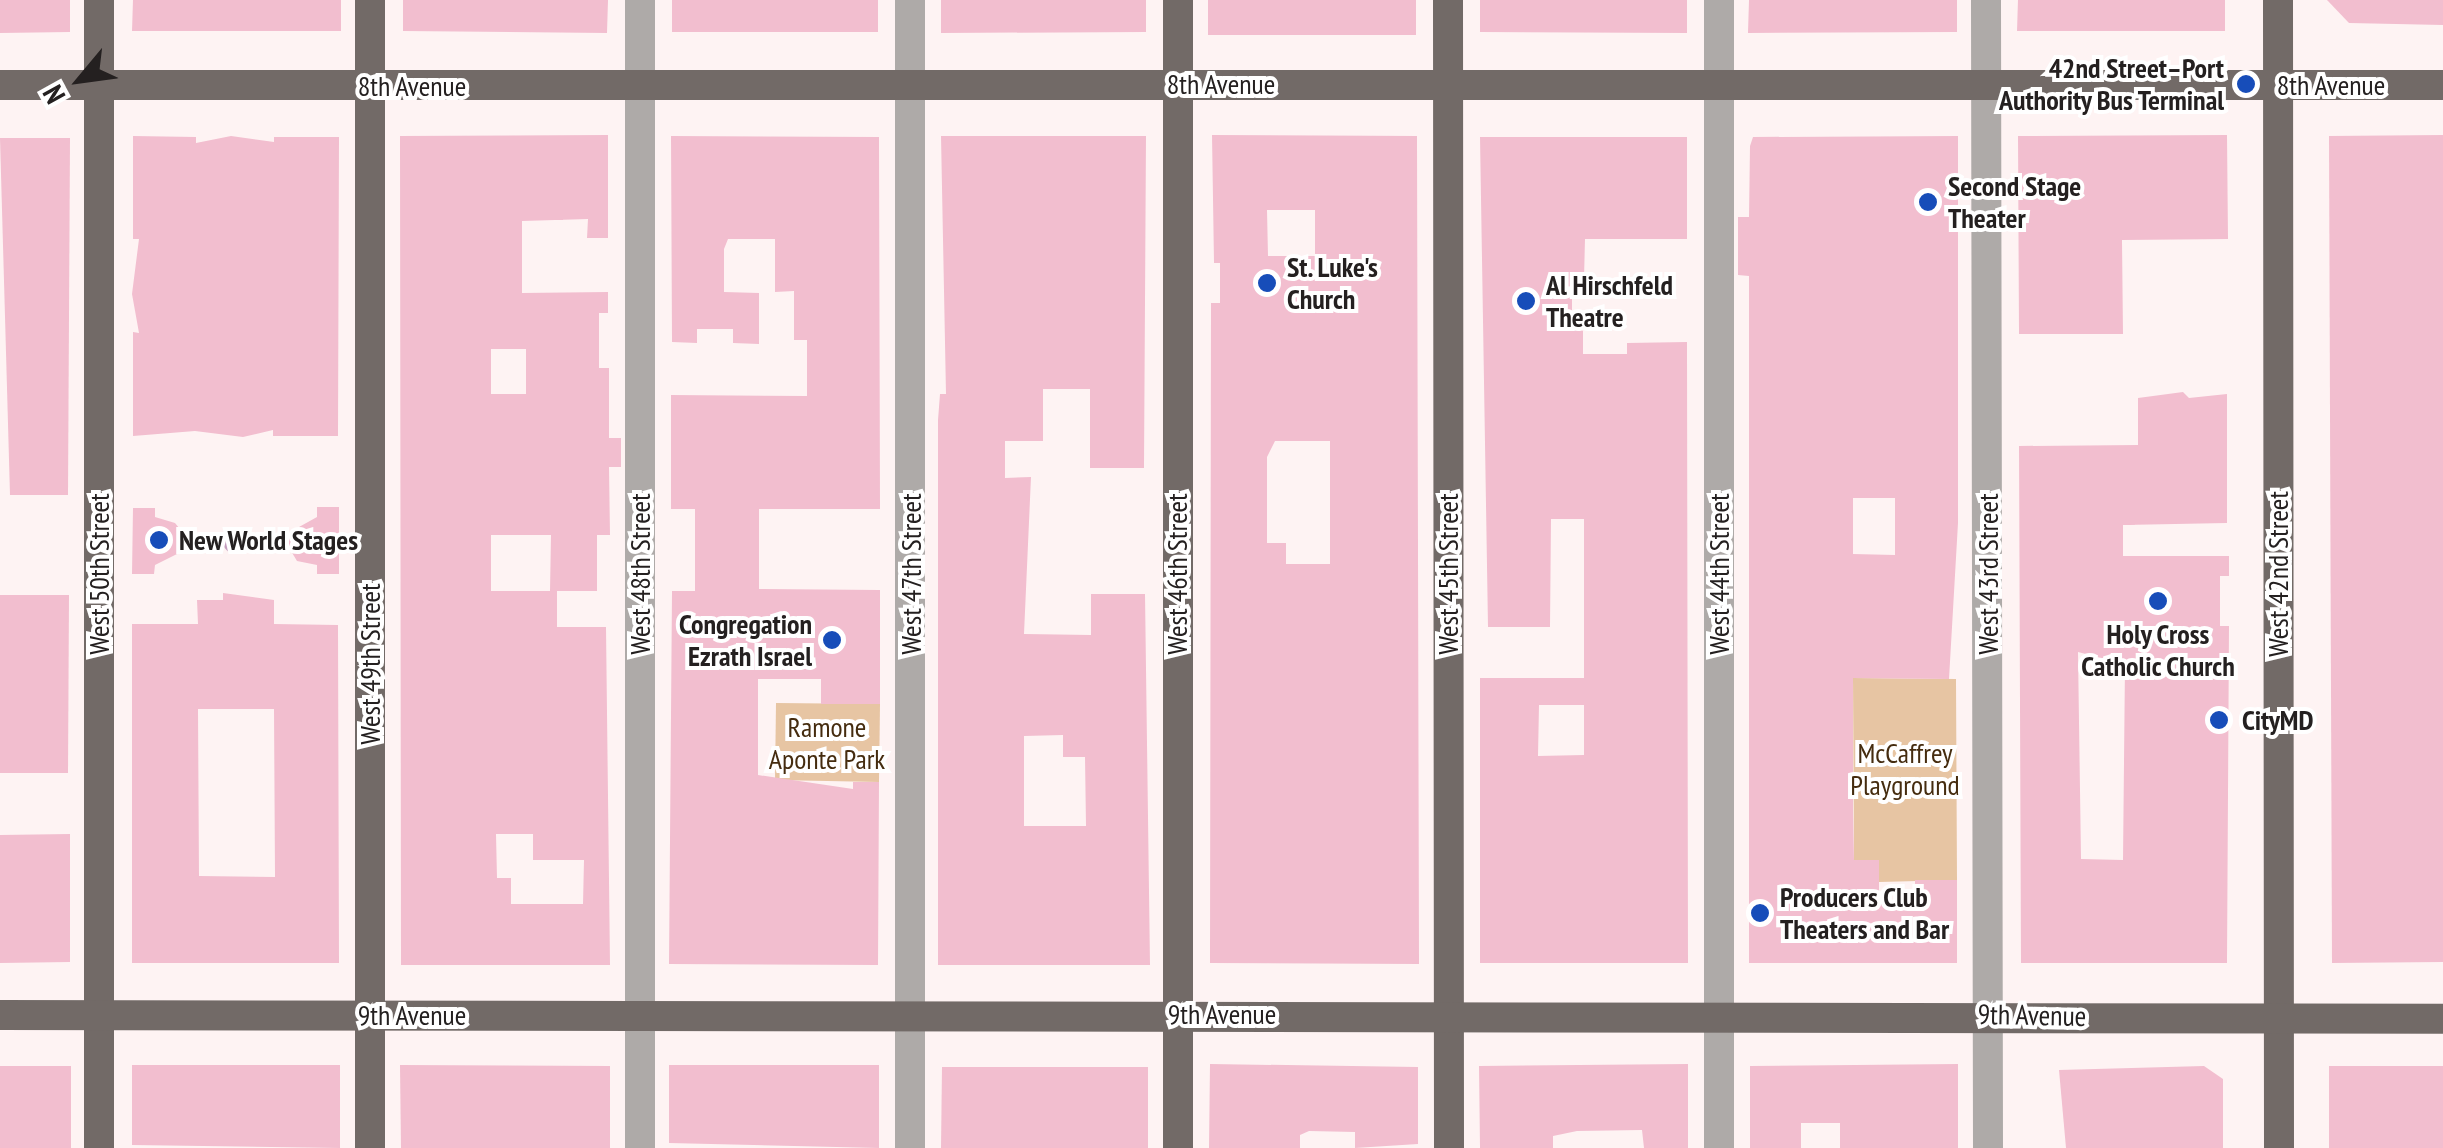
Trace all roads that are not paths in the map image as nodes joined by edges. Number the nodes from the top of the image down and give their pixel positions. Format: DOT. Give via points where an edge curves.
graph roads {
  1 [pos="98,0"];
  2 [pos="370,0"];
  3 [pos="640,0"];
  4 [pos="910,0"];
  5 [pos="1178,0"];
  6 [pos="1448,0"];
  7 [pos="1718,0"];
  8 [pos="1986,0"];
  9 [pos="2278,0"];
  10 [pos="0,84"];
  11 [pos="98,84"];
  12 [pos="640,84"];
  13 [pos="910,84"];
  14 [pos="1178,84"];
  15 [pos="1448,84"];
  16 [pos="1718,84"];
  17 [pos="1986,84"];
  18 [pos="2443,84"];
  19 [pos="2278,85"];
  20 [pos="369,86"];
  21 [pos="640,1014"];
  22 [pos="911,1014"];
  23 [pos="1177,1014"];
  24 [pos="1449,1014"];
  25 [pos="1719,1014"];
  26 [pos="1988,1014"];
  27 [pos="0,1015"];
  28 [pos="99,1015"];
  29 [pos="370,1015"];
  30 [pos="2279,1019"];
  31 [pos="2443,1019"];
  32 [pos="99,1148"];
  33 [pos="370,1148"];
  34 [pos="640,1148"];
  35 [pos="910,1148"];
  36 [pos="1178,1148"];
  37 [pos="1449,1148"];
  38 [pos="1719,1148"];
  39 [pos="1988,1148"];
  40 [pos="2279,1148"];
  1 -- 11 [label="main road, West 50th Street"];
  2 -- 20 [label="main road, West 49th Street"];
  3 -- 12 [label="street, West 48th Street"];
  4 -- 13 [label="street, West 47th Street"];
  5 -- 14 [label="main road, West 46th Street"];
  6 -- 15 [label="main road, West 45th Street"];
  7 -- 16 [label="street, West 44th Street"];
  8 -- 17 [label="street, West 43rd Street"];
  9 -- 19 [label="main road, West 42nd Street"];
  10 -- 11 [label="main road, 8th Avenue"];
  11 -- 20 [label="main road, 8th Avenue"];
  11 -- 28 [label="main road, West 50th Street"];
  12 -- 13 [label="main road, 8th Avenue"];
  12 -- 20 [label="main road, 8th Avenue"];
  12 -- 21 [label="street, West 48th Street"];
  13 -- 14 [label="main road, 8th Avenue"];
  13 -- 22 [label="street, West 47th Street"];
  14 -- 15 [label="main road, 8th Avenue"];
  14 -- 23 [label="main road, West 46th Street"];
  15 -- 16 [label="main road, 8th Avenue"];
  15 -- 24 [label="main road, West 45th Street"];
  16 -- 17 [label="main road, 8th Avenue"];
  16 -- 25 [label="street, West 44th Street"];
  17 -- 19 [label="main road, 8th Avenue"];
  17 -- 26 [label="street, West 43rd Street"];
  18 -- 19 [label="main road, 8th Avenue"];
  19 -- 30 [label="main road, West 42nd Street"];
  20 -- 29 [label="main road, West 49th Street"];
  21 -- 22 [label="main road, 9th Avenue"];
  21 -- 29 [label="main road, 9th Avenue"];
  21 -- 34 [label="street, West 48th Street"];
  22 -- 23 [label="main road, 9th Avenue"];
  22 -- 35 [label="street, West 47th Street"];
  23 -- 24 [label="main road, 9th Avenue"];
  23 -- 36 [label="main road, West 46th Street"];
  24 -- 25 [label="main road, 9th Avenue"];
  24 -- 37 [label="main road, West 45th Street"];
  25 -- 26 [label="main road, 9th Avenue"];
  25 -- 38 [label="street, West 44th Street"];
  26 -- 30 [label="main road, 9th Avenue"];
  26 -- 39 [label="street, West 43rd Street"];
  27 -- 28 [label="main road, 9th Avenue"];
  28 -- 29 [label="main road, 9th Avenue"];
  28 -- 32 [label="main road, West 50th Street"];
  29 -- 33 [label="main road, West 49th Street"];
  30 -- 31 [label="main road, 9th Avenue"];
  30 -- 40 [label="main road, West 42nd Street"];
}
